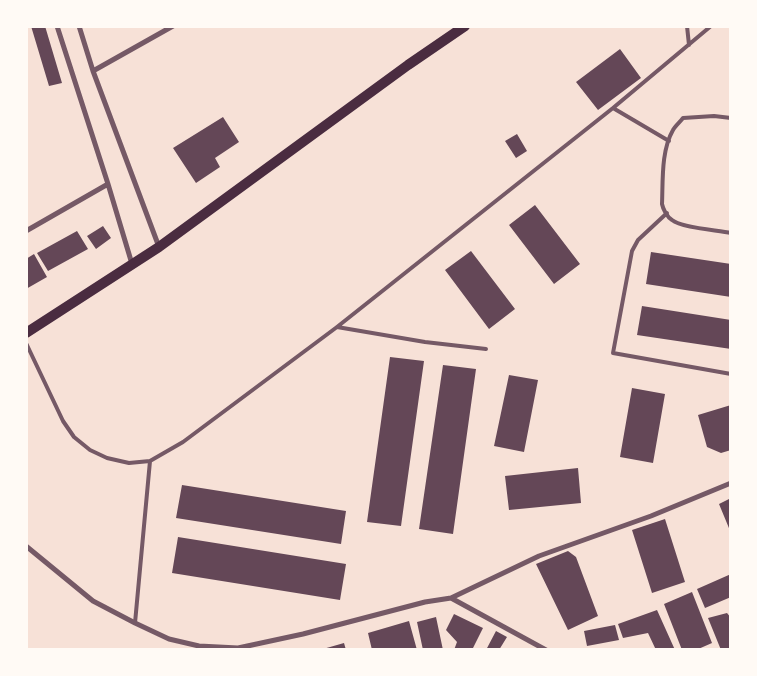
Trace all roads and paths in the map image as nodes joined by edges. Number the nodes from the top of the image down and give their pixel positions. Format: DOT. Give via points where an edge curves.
graph roads {
  1 [pos="57,26"];
  2 [pos="79,26"];
  3 [pos="173,26"];
  4 [pos="465,26"];
  5 [pos="687,26"];
  6 [pos="711,26"];
  7 [pos="688,45"];
  8 [pos="93,71"];
  9 [pos="613,108"];
  10 [pos="731,118"];
  11 [pos="669,141"];
  12 [pos="108,184"];
  13 [pos="667,213"];
  14 [pos="26,231"];
  15 [pos="731,233"];
  16 [pos="159,247"];
  17 [pos="132,264"];
  18 [pos="337,327"];
  19 [pos="26,333"];
  20 [pos="26,343"];
  21 [pos="486,349"];
  22 [pos="731,374"];
  23 [pos="150,461"];
  24 [pos="731,483"];
  25 [pos="26,546"];
  26 [pos="451,598"];
  27 [pos="135,623"];
  28 [pos="238,649"];
  29 [pos="546,650"];
  1 -- 12 [label="street"];
  2 -- 8 [label="street"];
  3 -- 8 [label="street"];
  4 -- 16 [label="main road"];
  5 -- 7 [label="lane"];
  6 -- 7 [label="lane"];
  7 -- 9 [label="lane"];
  8 -- 16 [label="street"];
  9 -- 11 [label="lane"];
  9 -- 18 [label="lane"];
  10 -- 11 [label="lane" via="683,118"];
  11 -- 13 [label="lane" via="663,165 662,194 663,209"];
  12 -- 14 [label="street"];
  12 -- 17 [label="street"];
  13 -- 15 [label="lane" via="682,225"];
  13 -- 22 [label="lane" via="638,240 632,252 613,353"];
  16 -- 17 [label="main road"];
  17 -- 19 [label="main road"];
  18 -- 21 [label="lane"];
  18 -- 23 [label="lane" via="183,442"];
  20 -- 23 [label="lane" via="63,421 74,437 107,458 129,463"];
  23 -- 27 [label="lane"];
  24 -- 26 [label="street" via="539,556"];
  25 -- 27 [label="street" via="93,601"];
  26 -- 28 [label="street"];
  26 -- 29 [label="street"];
  27 -- 28 [label="street" via="169,639 199,646"];
}
